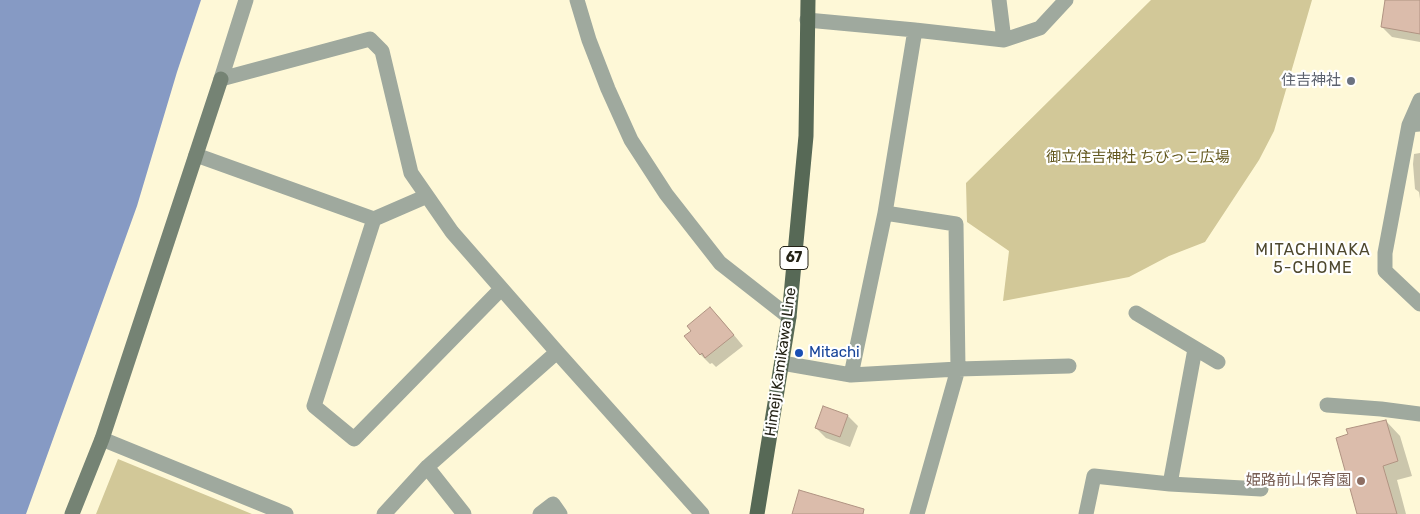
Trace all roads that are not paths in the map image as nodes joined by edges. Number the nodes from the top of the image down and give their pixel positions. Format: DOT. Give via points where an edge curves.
graph roads {
  1 [pos="246,0"];
  2 [pos="577,0"];
  3 [pos="808,0"];
  4 [pos="999,0"];
  5 [pos="1066,0"];
  6 [pos="807,20"];
  7 [pos="915,30"];
  8 [pos="1004,40"];
  9 [pos="221,79"];
  10 [pos="1420,100"];
  11 [pos="1415,124"];
  12 [pos="196,155"];
  13 [pos="426,196"];
  14 [pos="885,213"];
  15 [pos="374,219"];
  16 [pos="501,289"];
  17 [pos="1420,304"];
  18 [pos="1136,313"];
  19 [pos="789,317"];
  20 [pos="1195,348"];
  21 [pos="557,352"];
  22 [pos="1218,362"];
  23 [pos="782,363"];
  24 [pos="1069,366"];
  25 [pos="958,369"];
  26 [pos="851,374"];
  27 [pos="1327,405"];
  28 [pos="1420,414"];
  29 [pos="102,439"];
  30 [pos="427,467"];
  31 [pos="1170,484"];
  32 [pos="1261,489"];
  33 [pos="72,514"];
  34 [pos="286,514"];
  35 [pos="384,514"];
  36 [pos="464,514"];
  37 [pos="540,514"];
  38 [pos="560,514"];
  39 [pos="702,514"];
  40 [pos="757,514"];
  41 [pos="916,514"];
  42 [pos="1086,514"];
  1 -- 9 [label="street"];
  2 -- 19 [label="street" via="589,40 631,140 666,194 720,263"];
  3 -- 6 [label="main road, Himeji Kamikawa Line / 67"];
  4 -- 8 [label="street"];
  5 -- 8 [label="street" via="1040,28"];
  6 -- 7 [label="street"];
  6 -- 19 [label="main road, Himeji Kamikawa Line / 67" via="806,136"];
  7 -- 8 [label="street"];
  7 -- 14 [label="street"];
  9 -- 12 [label="street"];
  9 -- 13 [label="street" via="370,40 382,51 411,173"];
  10 -- 11 [label="street"];
  11 -- 17 [label="street" via="1385,254 1385,271"];
  12 -- 15 [label="street"];
  12 -- 29 [label="street"];
  13 -- 15 [label="street"];
  13 -- 16 [label="street"];
  14 -- 25 [label="street" via="956,224"];
  14 -- 26 [label="street"];
  15 -- 16 [label="street" via="314,406 354,439"];
  16 -- 21 [label="street"];
  18 -- 20 [label="street"];
  19 -- 23 [label="main road, Himeji Kamikawa Line / 67"];
  20 -- 22 [label="street"];
  20 -- 31 [label="street"];
  21 -- 30 [label="street"];
  21 -- 39 [label="street"];
  23 -- 26 [label="street"];
  23 -- 40 [label="main road, Himeji Kamikawa Line / 67"];
  24 -- 25 [label="street"];
  25 -- 26 [label="street"];
  25 -- 41 [label="street"];
  27 -- 28 [label="street"];
  29 -- 33 [label="street"];
  29 -- 34 [label="street"];
  30 -- 35 [label="street"];
  30 -- 36 [label="street"];
  31 -- 32 [label="street"];
  31 -- 42 [label="street" via="1094,476"];
  37 -- 38 [label="street" via="553,504"];
}
